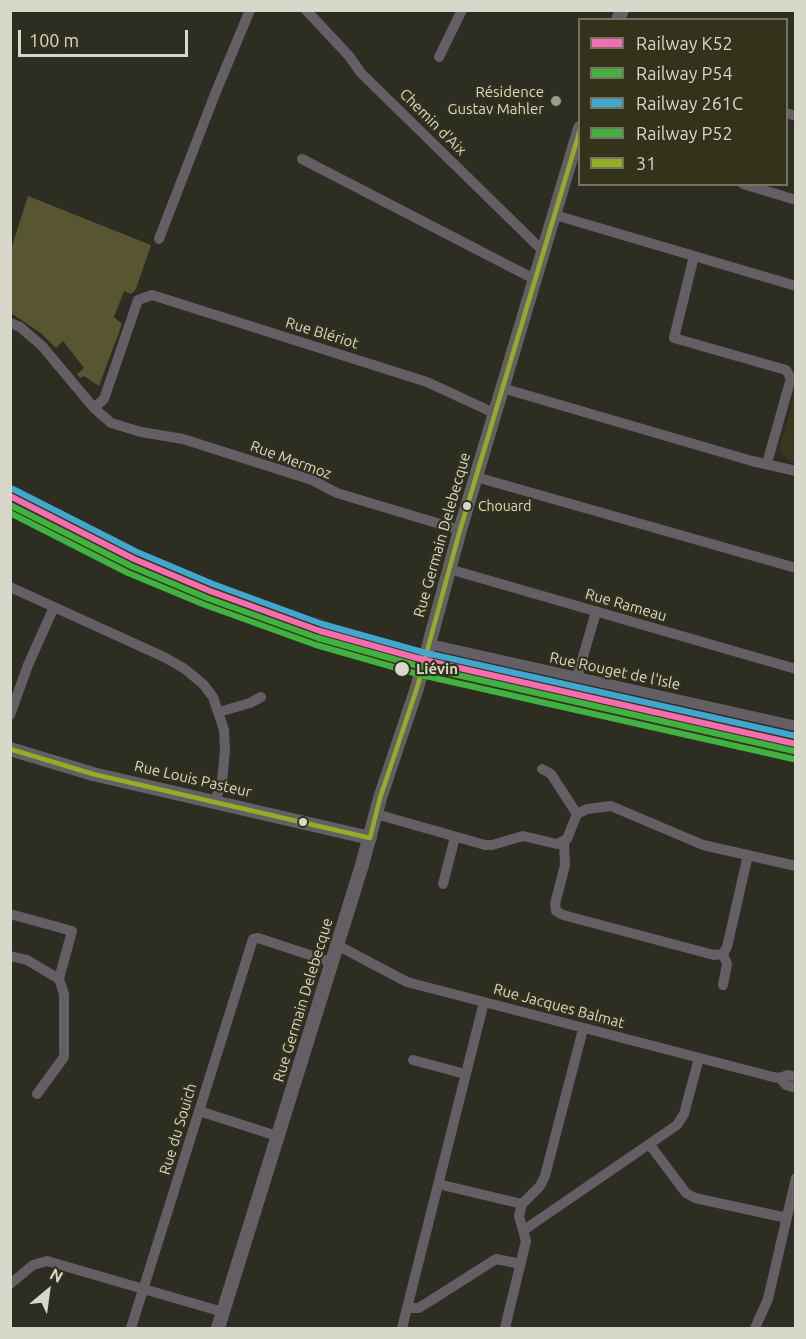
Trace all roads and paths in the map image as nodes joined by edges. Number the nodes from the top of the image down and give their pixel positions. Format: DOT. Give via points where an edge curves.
graph roads {
  1 [pos="250,10"];
  2 [pos="306,10"];
  3 [pos="462,10"];
  4 [pos="439,57"];
  5 [pos="578,137"];
  6 [pos="302,159"];
  7 [pos="750,186"];
  8 [pos="795,200"];
  9 [pos="555,215"];
  10 [pos="159,239"];
  11 [pos="543,251"];
  12 [pos="694,256"];
  13 [pos="536,280"];
  14 [pos="795,286"];
  15 [pos="10,323"];
  16 [pos="502,388"];
  17 [pos="94,408"];
  18 [pos="494,413"];
  19 [pos="767,464"];
  20 [pos="795,471"];
  21 [pos="476,477"];
  22 [pos="460,530"];
  23 [pos="795,568"];
  24 [pos="449,569"];
  25 [pos="10,586"];
  26 [pos="54,607"];
  27 [pos="596,612"];
  28 [pos="429,644"];
  29 [pos="795,669"];
  30 [pos="577,678"];
  31 [pos="261,697"];
  32 [pos="219,712"];
  33 [pos="10,715"];
  34 [pos="795,726"];
  35 [pos="10,749"];
  36 [pos="542,768"];
  37 [pos="214,801"];
  38 [pos="375,814"];
  39 [pos="578,814"];
  40 [pos="454,837"];
  41 [pos="370,838"];
  42 [pos="564,842"];
  43 [pos="748,855"];
  44 [pos="795,866"];
  45 [pos="443,884"];
  46 [pos="10,914"];
  47 [pos="337,945"];
  48 [pos="723,954"];
  49 [pos="10,956"];
  50 [pos="331,962"];
  51 [pos="59,980"];
  52 [pos="723,985"];
  53 [pos="484,1002"];
  54 [pos="583,1029"];
  55 [pos="699,1058"];
  56 [pos="413,1060"];
  57 [pos="465,1074"];
  58 [pos="795,1077"];
  59 [pos="780,1078"];
  60 [pos="795,1088"];
  61 [pos="37,1094"];
  62 [pos="199,1112"];
  63 [pos="277,1136"];
  64 [pos="650,1144"];
  65 [pos="795,1178"];
  66 [pos="438,1184"];
  67 [pos="522,1204"];
  68 [pos="788,1218"];
  69 [pos="524,1230"];
  70 [pos="521,1264"];
  71 [pos="10,1284"];
  72 [pos="144,1289"];
  73 [pos="407,1308"];
  74 [pos="223,1312"];
  75 [pos="131,1329"];
  76 [pos="218,1329"];
  77 [pos="402,1329"];
  78 [pos="505,1329"];
  79 [pos="755,1329"];
  1 -- 10 [label="street"];
  2 -- 11 [label="street, Chemin d'Aix" via="361,73"];
  3 -- 4 [label="street"];
  5 -- 9 [label="street, Rue Germain Delebecque"];
  6 -- 13 [label="street"];
  7 -- 8 [label="street"];
  9 -- 11 [label="street, Rue Germain Delebecque"];
  9 -- 12 [label="street"];
  11 -- 13 [label="street, Rue Germain Delebecque"];
  12 -- 14 [label="street"];
  12 -- 19 [label="street" via="674,338 786,370 791,378"];
  13 -- 16 [label="street, Rue Germain Delebecque"];
  15 -- 17 [label="street" via="42,346"];
  16 -- 18 [label="street, Rue Germain Delebecque"];
  16 -- 19 [label="street"];
  17 -- 18 [label="street, Rue Blériot" via="104,399 138,300 152,295 427,382"];
  17 -- 22 [label="street, Rue Mermoz" via="111,423 194,442 312,480 338,493"];
  18 -- 21 [label="street, Rue Germain Delebecque"];
  19 -- 20 [label="street"];
  21 -- 22 [label="street, Rue Germain Delebecque"];
  21 -- 23 [label="street"];
  22 -- 24 [label="street, Rue Germain Delebecque"];
  24 -- 27 [label="street, Rue Rameau"];
  24 -- 28 [label="street, Rue Germain Delebecque"];
  25 -- 26 [label="street"];
  26 -- 32 [label="street" via="185,669 203,684"];
  26 -- 33 [label="street"];
  27 -- 29 [label="street, Rue Rameau"];
  27 -- 30 [label="street"];
  28 -- 30 [label="street, Rue Rouget de l'Isle"];
  28 -- 38 [label="street, Rue Germain Delebecque"];
  30 -- 34 [label="street, Rue Rouget de l'Isle"];
  31 -- 32 [label="street"];
  32 -- 37 [label="street" via="225,750 222,782"];
  35 -- 37 [label="street, Rue Louis Pasteur" via="93,774"];
  36 -- 39 [label="street" via="551,774"];
  37 -- 41 [label="street, Rue Louis Pasteur"];
  38 -- 40 [label="street"];
  38 -- 41 [label="street, Rue Germain Delebecque"];
  39 -- 42 [label="street"];
  39 -- 43 [label="street" via="611,806 703,845"];
  40 -- 42 [label="street" via="492,845 523,836"];
  40 -- 45 [label="street"];
  41 -- 47 [label="street, Rue Germain Delebecque"];
  42 -- 48 [label="street" via="565,865 556,911 714,955"];
  43 -- 44 [label="street"];
  43 -- 48 [label="street"];
  46 -- 51 [label="street" via="72,930"];
  47 -- 50 [label="street, Rue Germain Delebecque"];
  47 -- 53 [label="street, Rue Jacques Balmat" via="407,982"];
  48 -- 52 [label="street" via="727,964"];
  49 -- 51 [label="street" via="27,960"];
  50 -- 62 [label="street, Rue du Souich" via="253,939"];
  50 -- 63 [label="street, Rue Germain Delebecque"];
  51 -- 61 [label="street" via="64,994 64,1057"];
  53 -- 54 [label="street, Rue Jacques Balmat"];
  53 -- 57 [label="street"];
  54 -- 55 [label="street, Rue Jacques Balmat"];
  54 -- 67 [label="street" via="545,1176"];
  55 -- 59 [label="street, Rue Jacques Balmat"];
  55 -- 64 [label="street" via="681,1120"];
  56 -- 57 [label="street"];
  57 -- 66 [label="street"];
  58 -- 59 [label="street, Rue Jacques Balmat"];
  59 -- 60 [label="street, Rue Jacques Balmat"];
  62 -- 63 [label="street"];
  62 -- 72 [label="street, Rue du Souich"];
  63 -- 74 [label="street, Rue Germain Delebecque"];
  64 -- 68 [label="street" via="686,1193 695,1198"];
  64 -- 69 [label="street"];
  65 -- 68 [label="street"];
  66 -- 67 [label="street"];
  66 -- 73 [label="street"];
  67 -- 69 [label="street" via="519,1216"];
  68 -- 79 [label="street" via="768,1299"];
  69 -- 70 [label="street"];
  70 -- 73 [label="street" via="496,1259 419,1308"];
  70 -- 78 [label="street"];
  71 -- 72 [label="street" via="33,1265 47,1261"];
  72 -- 74 [label="street"];
  72 -- 75 [label="street, Rue du Souich"];
  73 -- 77 [label="street"];
  74 -- 76 [label="street, Rue Germain Delebecque"];
}
